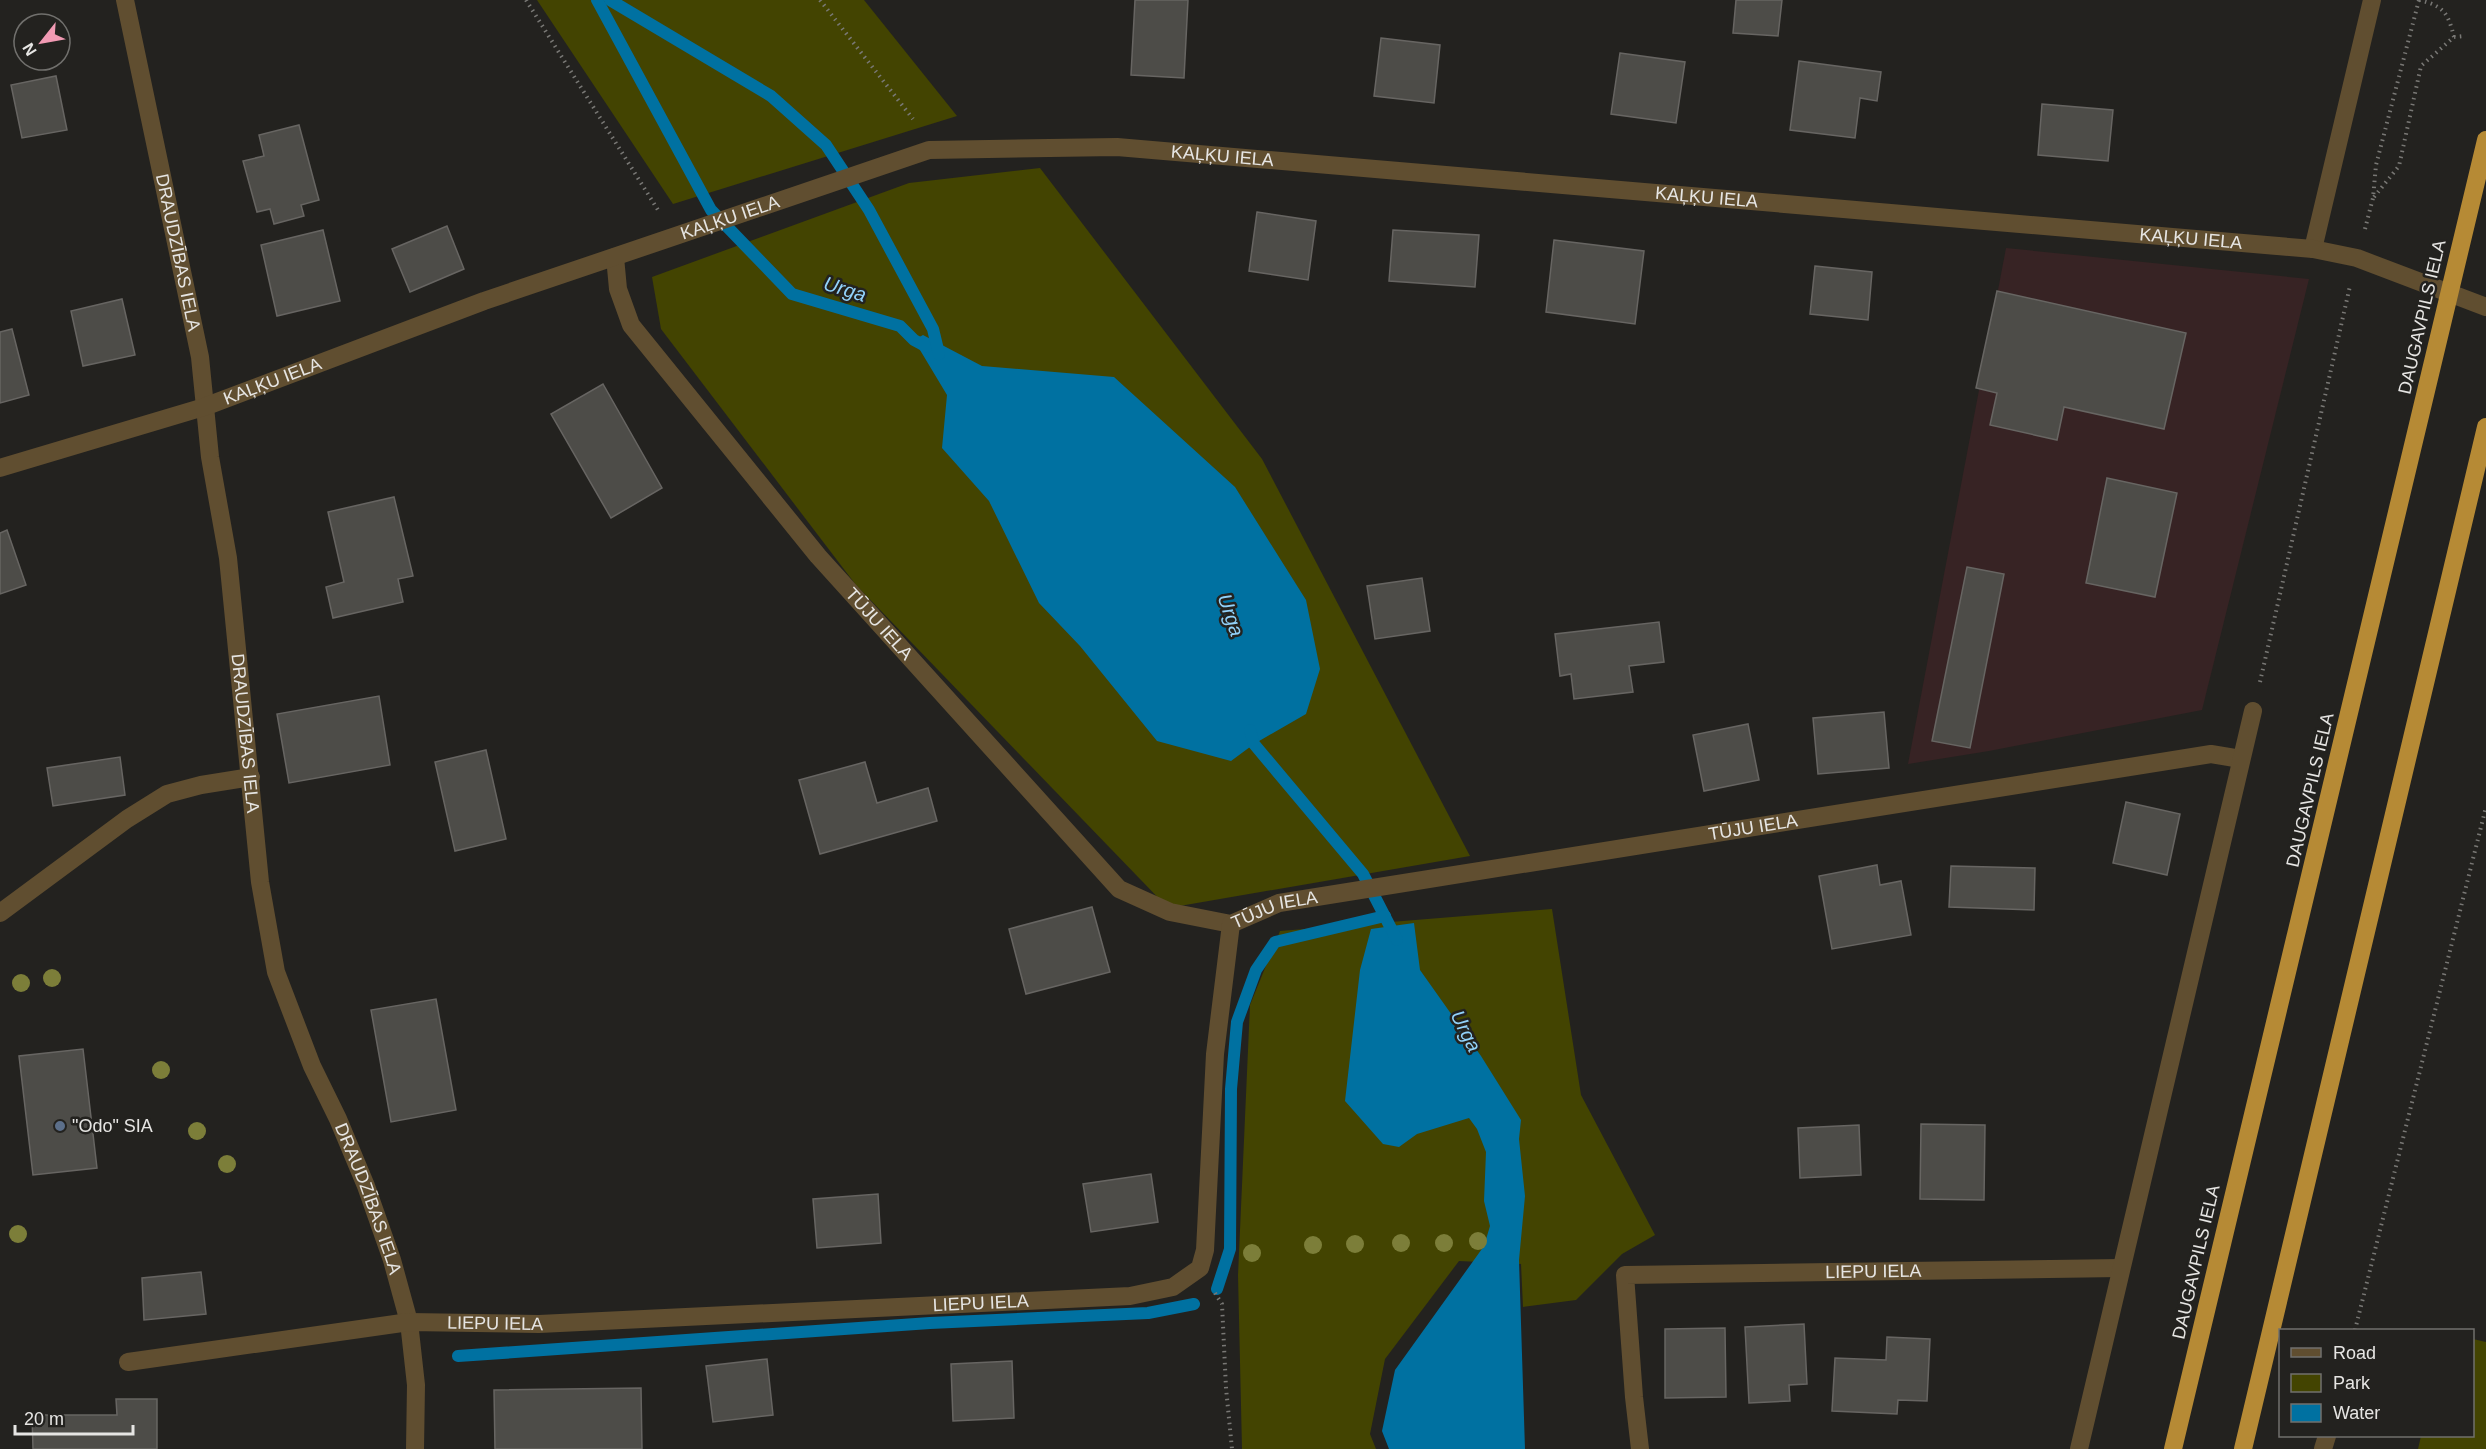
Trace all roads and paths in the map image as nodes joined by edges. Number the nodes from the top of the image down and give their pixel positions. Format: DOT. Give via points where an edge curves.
graph roads {
  1 [pos="125,0"];
  2 [pos="526,0"];
  3 [pos="820,0"];
  4 [pos="2372,0"];
  5 [pos="2419,0"];
  6 [pos="2464,36"];
  7 [pos="2454,37"];
  8 [pos="913,120"];
  9 [pos="2486,140"];
  10 [pos="2373,198"];
  11 [pos="682,234"];
  12 [pos="2313,249"];
  13 [pos="615,257"];
  14 [pos="2357,258"];
  15 [pos="2449,294"];
  16 [pos="2486,307"];
  17 [pos="204,407"];
  18 [pos="2486,427"];
  19 [pos="0,468"];
  20 [pos="2253,711"];
  21 [pos="2241,759"];
  22 [pos="251,777"];
  23 [pos="2486,807"];
  24 [pos="0,913"];
  25 [pos="1231,924"];
  26 [pos="1200,1268"];
  27 [pos="2121,1268"];
  28 [pos="409,1322"];
  29 [pos="2355,1329"];
  30 [pos="128,1362"];
  31 [pos="415,1449"];
  32 [pos="1232,1449"];
  33 [pos="1640,1449"];
  34 [pos="2079,1449"];
  35 [pos="2173,1449"];
  36 [pos="2243,1449"];
  1 -- 17 [label="street, DRAUDZĪBAS IELA" via="200,357"];
  2 -- 11 [label="path"];
  3 -- 8 [label="path"];
  4 -- 12 [label="street"];
  5 -- 7 [label="path" via="2434,4 2449,15"];
  5 -- 10 [label="path" via="2376,165"];
  6 -- 7 [label="path"];
  7 -- 10 [label="path" via="2421,66 2399,166"];
  9 -- 15 [label="highway, DAUGAVPILS IELA"];
  10 -- 14 [label="path"];
  11 -- 12 [label="street, KAĻĶU IELA" via="929,150 1117,147"];
  11 -- 13 [label="street, KAĻĶU IELA"];
  12 -- 14 [label="street, KAĻĶU IELA"];
  13 -- 17 [label="street, KAĻĶU IELA"];
  13 -- 25 [label="street, TŪJU IELA" via="618,290 631,325 818,556 1119,889 1170,912"];
  14 -- 15 [label="street, KAĻĶU IELA"];
  14 -- 20 [label="path"];
  15 -- 16 [label="street, KAĻĶU IELA"];
  15 -- 35 [label="highway, DAUGAVPILS IELA"];
  17 -- 19 [label="street, KAĻĶU IELA"];
  17 -- 22 [label="street, DRAUDZĪBAS IELA" via="228,558"];
  18 -- 36 [label="highway"];
  20 -- 21 [label="street"];
  21 -- 25 [label="street, TŪJU IELA" via="2211,754 1279,903"];
  21 -- 27 [label="street"];
  22 -- 24 [label="street" via="167,794"];
  22 -- 28 [label="street, DRAUDZĪBAS IELA" via="260,882 276,972 312,1066 366,1186"];
  23 -- 29 [label="path"];
  25 -- 26 [label="street" via="1215,1054 1207,1225"];
  26 -- 28 [label="street, LIEPU IELA" via="1173,1287 1130,1296 539,1324"];
  26 -- 32 [label="path" via="1222,1304"];
  27 -- 33 [label="street, LIEPU IELA" via="1625,1275"];
  27 -- 34 [label="street"];
  28 -- 30 [label="street, LIEPU IELA"];
  28 -- 31 [label="street, DRAUDZĪBAS IELA" via="416,1385"];
}
